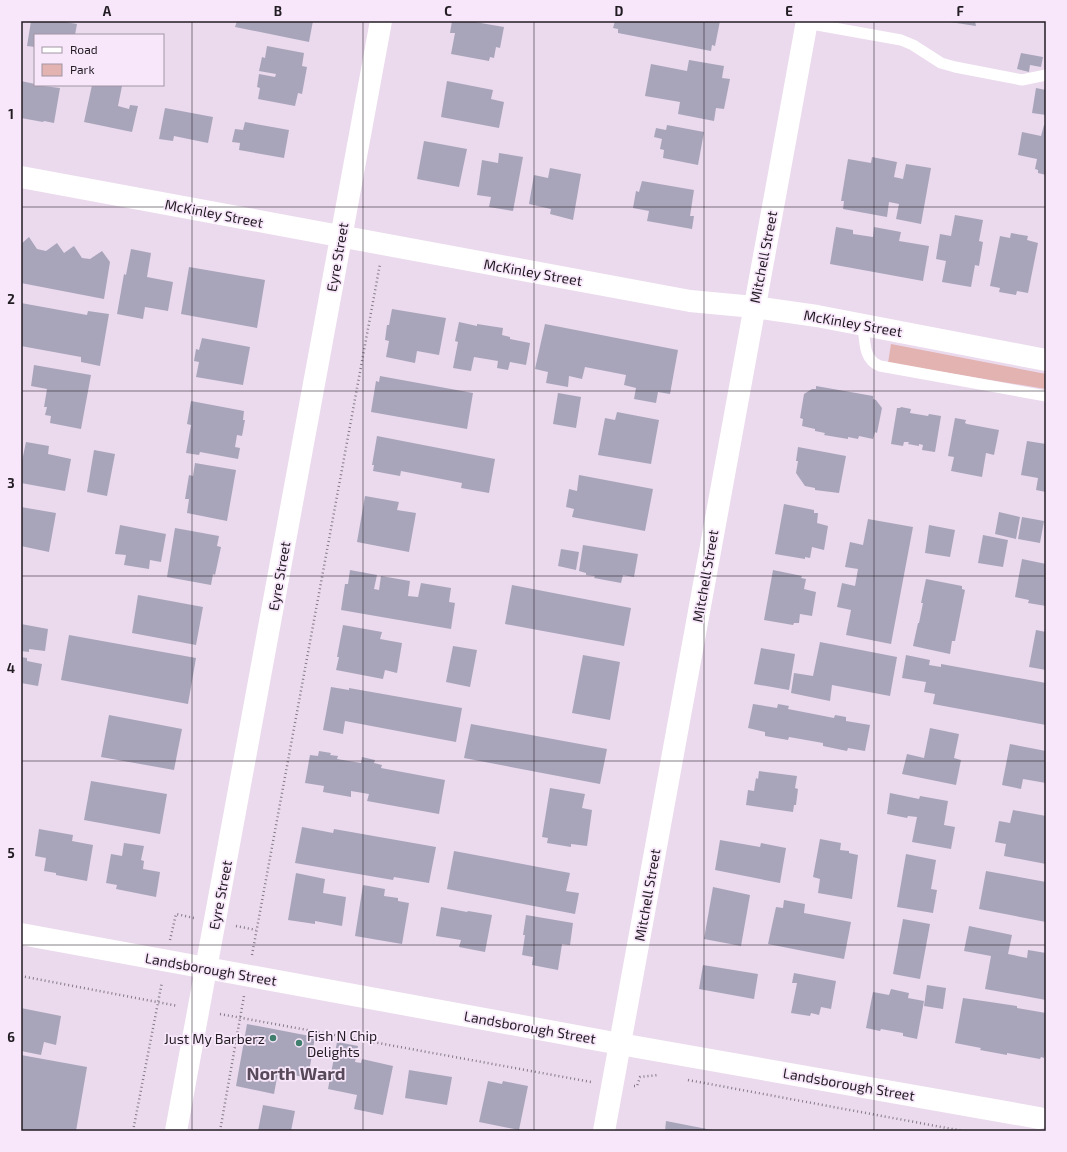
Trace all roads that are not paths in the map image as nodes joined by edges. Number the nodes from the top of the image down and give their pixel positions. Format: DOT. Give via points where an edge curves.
graph roads {
  1 [pos="381,21"];
  2 [pos="807,22"];
  3 [pos="1046,75"];
  4 [pos="21,177"];
  5 [pos="341,237"];
  6 [pos="754,307"];
  7 [pos="863,325"];
  8 [pos="1046,360"];
  9 [pos="1046,396"];
  10 [pos="21,934"];
  11 [pos="206,968"];
  12 [pos="620,1044"];
  13 [pos="1042,1118"];
  14 [pos="176,1131"];
  15 [pos="604,1131"];
  1 -- 5 [label="street, Eyre Street"];
  2 -- 3 [label="lane" via="901,40 941,63 960,68 1022,80"];
  2 -- 6 [label="street, Mitchell Street"];
  4 -- 5 [label="street, McKinley Street"];
  5 -- 6 [label="street, McKinley Street" via="690,301"];
  5 -- 11 [label="street, Eyre Street"];
  6 -- 7 [label="street, McKinley Street"];
  6 -- 12 [label="street, Mitchell Street"];
  7 -- 8 [label="street, McKinley Street"];
  7 -- 9 [label="lane" via="867,356 873,364"];
  10 -- 11 [label="street, Landsborough Street"];
  11 -- 12 [label="street, Landsborough Street"];
  11 -- 14 [label="street, Eyre Street"];
  12 -- 13 [label="street, Landsborough Street"];
  12 -- 15 [label="street, Mitchell Street"];
}
